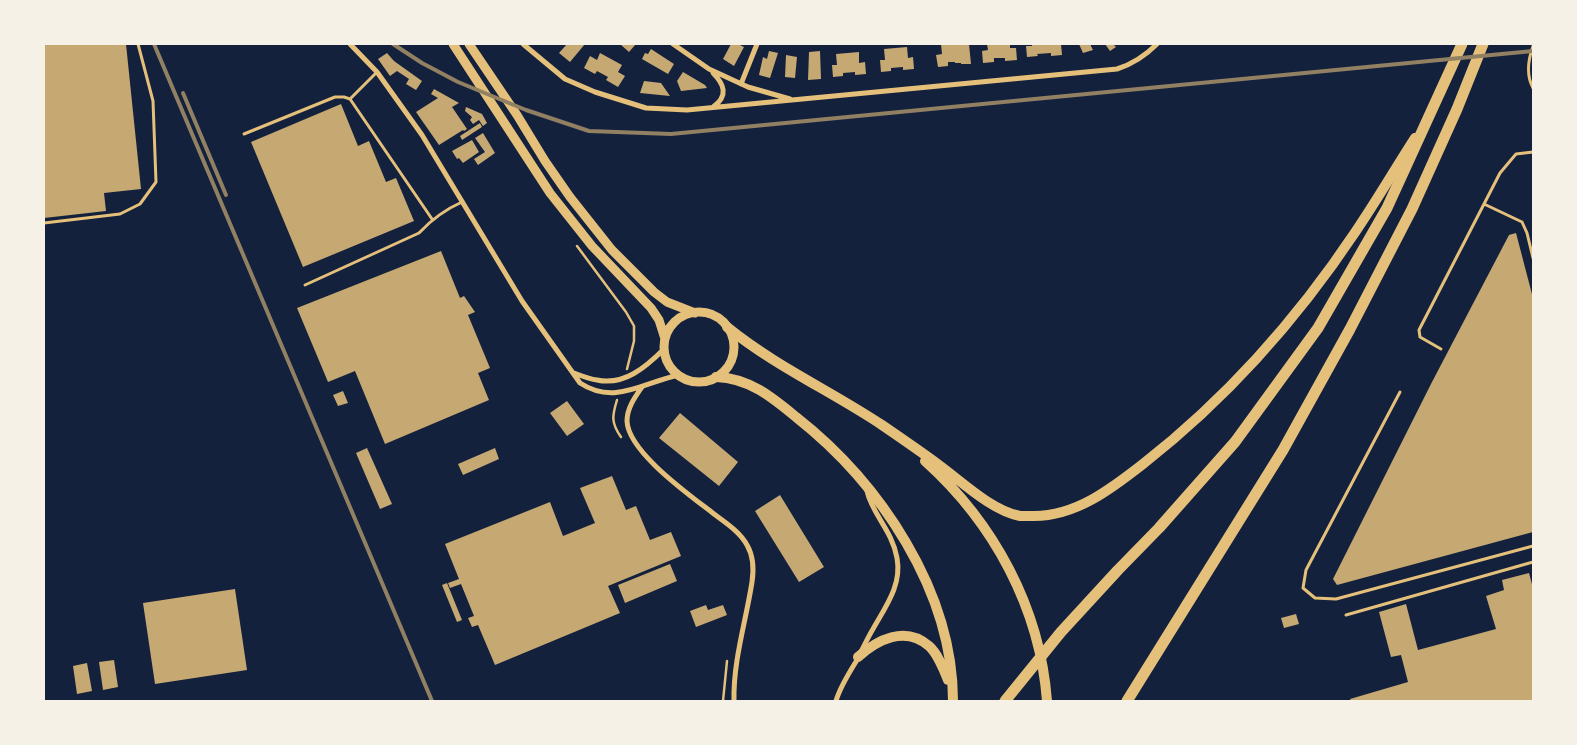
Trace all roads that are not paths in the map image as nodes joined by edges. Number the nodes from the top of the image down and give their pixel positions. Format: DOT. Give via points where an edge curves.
graph roads {
  1 [pos="138,44"];
  2 [pos="350,44"];
  3 [pos="453,44"];
  4 [pos="469,44"];
  5 [pos="523,44"];
  6 [pos="673,44"];
  7 [pos="757,44"];
  8 [pos="1157,44"];
  9 [pos="1462,44"];
  10 [pos="1483,44"];
  11 [pos="1533,46"];
  12 [pos="709,69"];
  13 [pos="377,72"];
  14 [pos="741,84"];
  15 [pos="1533,88"];
  16 [pos="350,99"];
  17 [pos="793,100"];
  18 [pos="712,107"];
  19 [pos="1432,111"];
  20 [pos="244,134"];
  21 [pos="1533,152"];
  22 [pos="462,202"];
  23 [pos="1484,204"];
  24 [pos="432,219"];
  25 [pos="44,224"];
  26 [pos="1533,258"];
  27 [pos="305,285"];
  28 [pos="695,313"];
  29 [pos="727,327"];
  30 [pos="665,339"];
  31 [pos="664,349"];
  32 [pos="1442,349"];
  33 [pos="574,373"];
  34 [pos="679,375"];
  35 [pos="716,377"];
  36 [pos="642,387"];
  37 [pos="1400,392"];
  38 [pos="891,431"];
  39 [pos="865,485"];
  40 [pos="1533,546"];
  41 [pos="1533,562"];
  42 [pos="1346,615"];
  43 [pos="858,657"];
  44 [pos="953,696"];
  45 [pos="1047,700"];
  46 [pos="734,701"];
  47 [pos="836,701"];
  48 [pos="1005,701"];
  49 [pos="1127,701"];
  1 -- 25 [label="lane" via="153,101 156,182 140,204 120,214"];
  2 -- 13 [label="street"];
  3 -- 30 [label="main road" via="550,193 592,246 659,320"];
  4 -- 28 [label="main road" via="545,161 612,250 667,302"];
  5 -- 18 [label="street" via="565,79 596,92 646,108 688,110"];
  6 -- 12 [label="street"];
  7 -- 14 [label="street"];
  8 -- 17 [label="street" via="1142,58 1117,69"];
  9 -- 19 [label="highway"];
  10 -- 49 [label="highway" via="1412,208 1350,329 1282,450"];
  11 -- 15 [label="lane" via="1528,60"];
  12 -- 14 [label="street"];
  12 -- 18 [label="street" via="724,89"];
  13 -- 16 [label="lane"];
  13 -- 22 [label="street" via="422,135"];
  14 -- 17 [label="street"];
  16 -- 20 [label="lane" via="335,98"];
  16 -- 24 [label="lane"];
  17 -- 18 [label="street"];
  19 -- 38 [label="highway" via="1356,231 1277,336 1233,384 1170,443 1117,485 1080,507 1048,516 1020,516 996,506"];
  19 -- 48 [label="highway" via="1387,208 1313,336 1236,442 1061,632"];
  21 -- 23 [label="lane" via="1516,154 1500,173"];
  22 -- 24 [label="lane" via="446,208"];
  22 -- 33 [label="street" via="522,301"];
  23 -- 26 [label="lane" via="1522,222 1528,233"];
  23 -- 32 [label="lane" via="1419,330 1420,337"];
  24 -- 27 [label="lane" via="419,233"];
  28 -- 29 [label="main road" via="718,318"];
  28 -- 30 [label="main road" via="679,318"];
  29 -- 35 [label="main road" via="732,336 733,354 724,371"];
  29 -- 38 [label="highway" via="766,356"];
  30 -- 31 [label="main road"];
  31 -- 33 [label="street" via="638,372 624,379 606,382"];
  31 -- 34 [label="main road" via="671,368"];
  33 -- 36 [label="street" via="590,390 619,393"];
  34 -- 35 [label="main road" via="700,382"];
  34 -- 36 [label="street"];
  35 -- 39 [label="highway" via="730,377 749,384 786,408 837,453"];
  36 -- 46 [label="street" via="630,406 627,421 629,432 641,452 733,529 747,543 752,554 754,572 736,670"];
  37 -- 40 [label="lane" via="1306,570 1303,588 1315,598 1336,599"];
  38 -- 45 [label="highway" via="948,483 992,539 1015,580 1032,622"];
  39 -- 43 [label="street" via="868,498 890,533 898,576 892,596"];
  39 -- 44 [label="highway" via="904,538 929,586 946,641"];
  41 -- 42 [label="lane"];
  43 -- 44 [label="highway" via="884,639 912,637 935,654"];
  43 -- 47 [label="street"];
}
